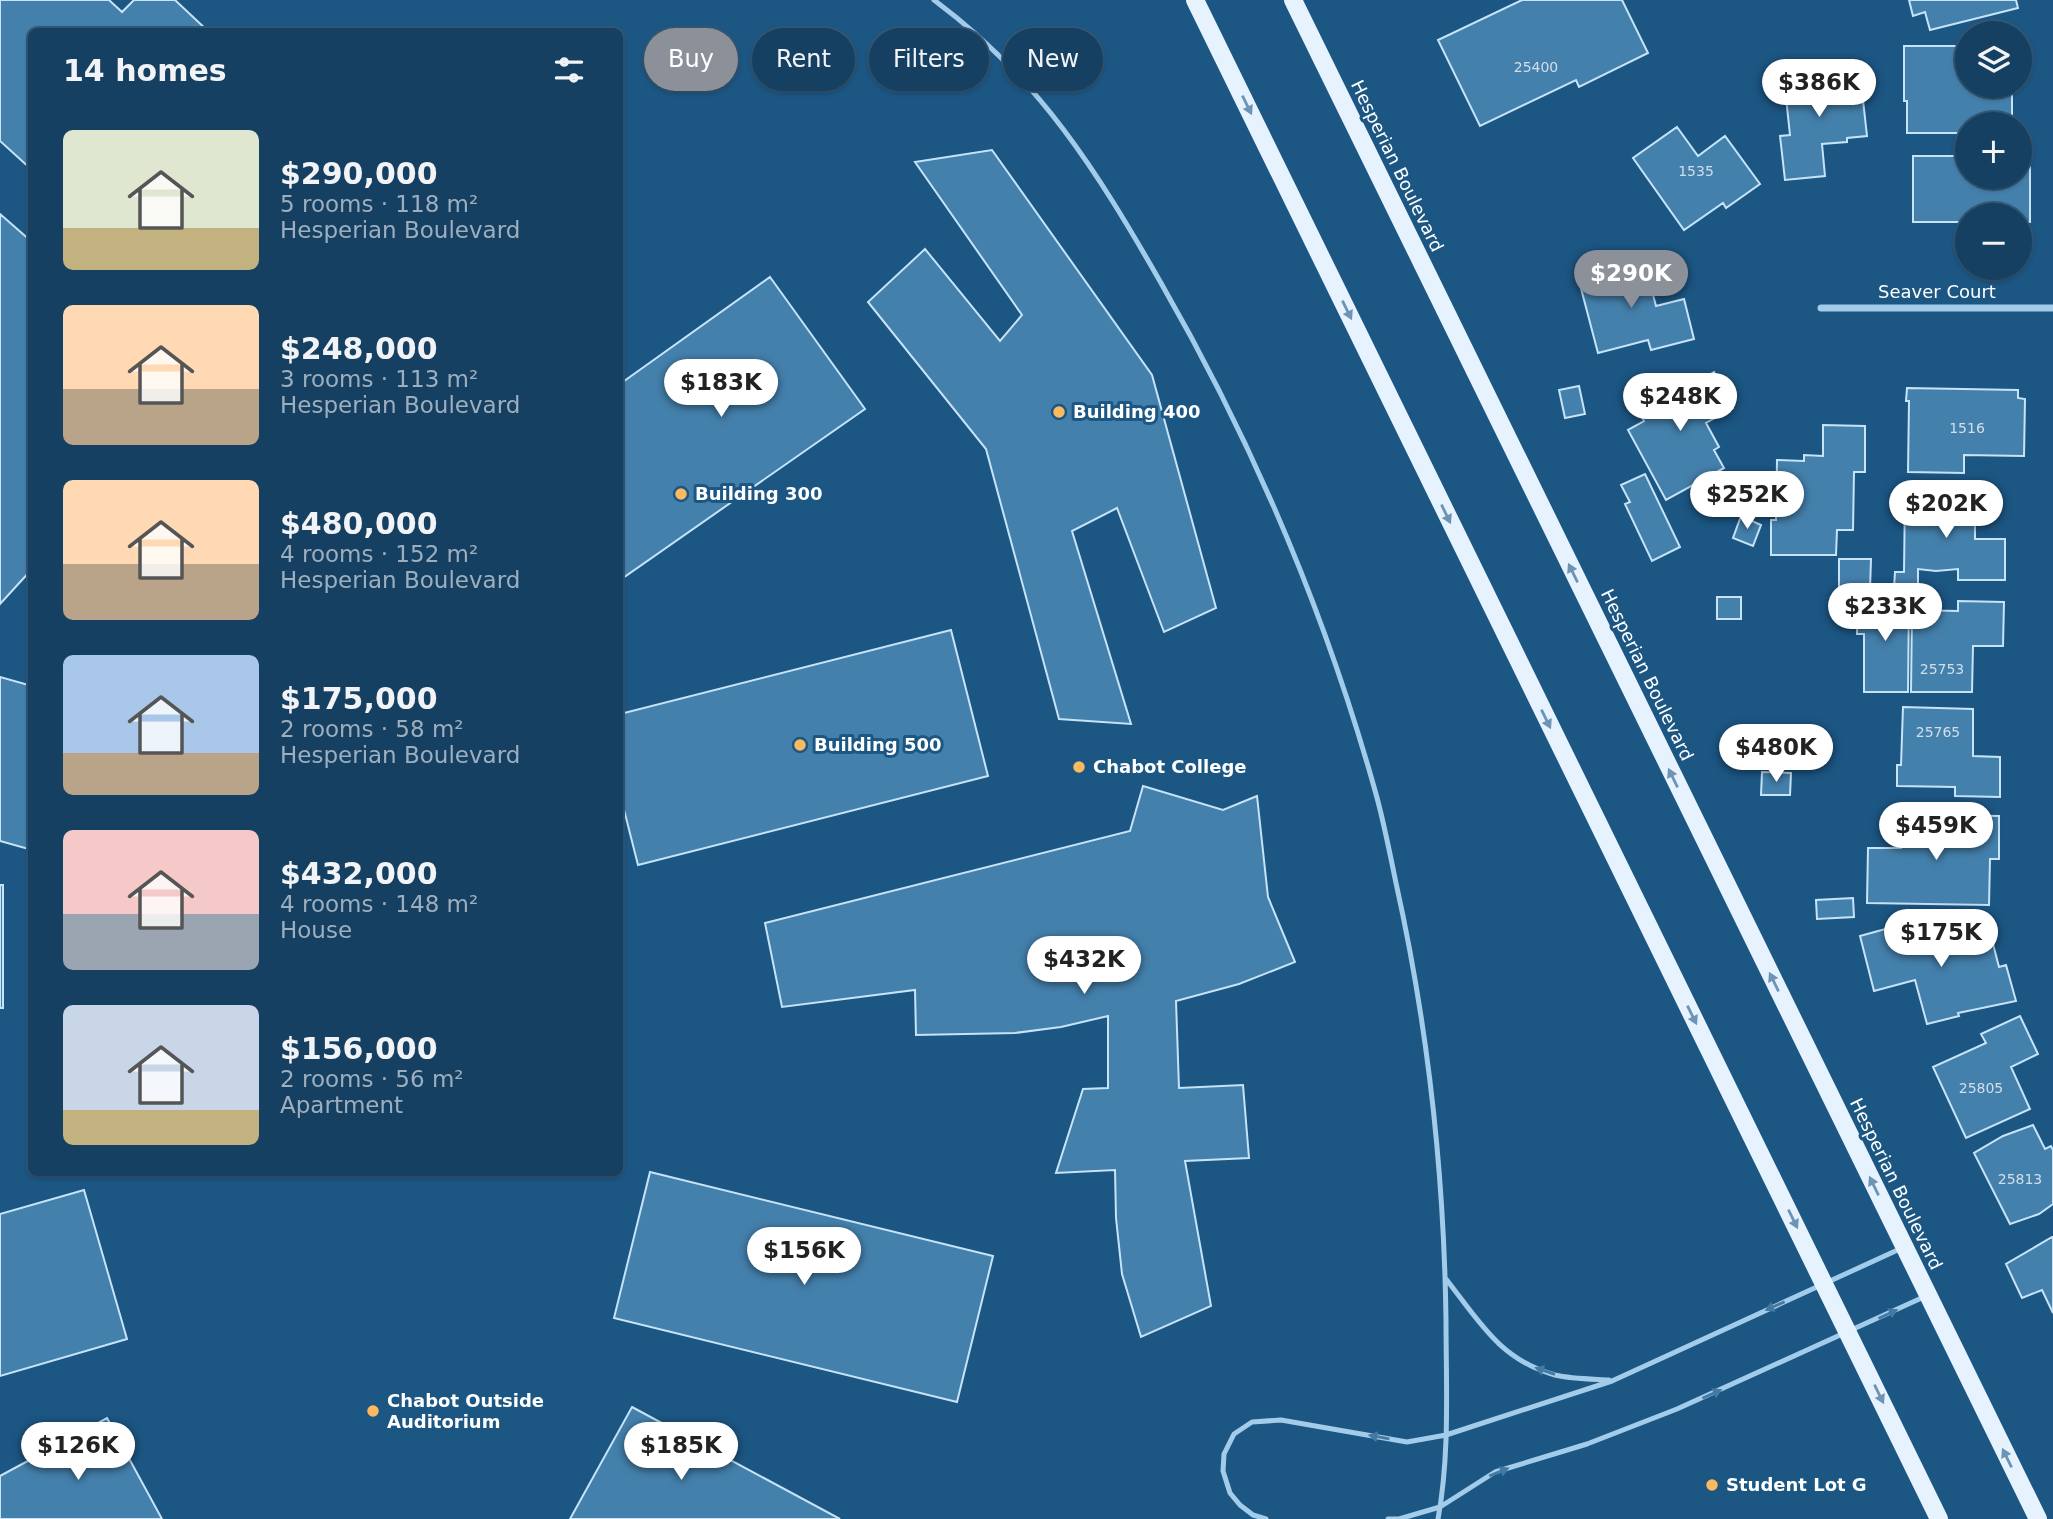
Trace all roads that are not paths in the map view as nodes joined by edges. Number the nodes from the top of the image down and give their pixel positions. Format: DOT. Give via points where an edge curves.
graph roads {
  1 [pos="934,0"];
  2 [pos="1195,0"];
  3 [pos="1293,0"];
  4 [pos="1821,308"];
  5 [pos="2053,308"];
  6 [pos="1904,1247"];
  7 [pos="1445,1279"];
  8 [pos="1825,1284"];
  9 [pos="1927,1296"];
  10 [pos="1849,1332"];
  11 [pos="1612,1381"];
  12 [pos="1446,1435"];
  13 [pos="1440,1507"];
  14 [pos="1266,1519"];
  15 [pos="1388,1519"];
  16 [pos="1438,1519"];
  17 [pos="1940,1519"];
  18 [pos="2038,1519"];
  1 -- 7 [label="lane" via="1015,70 1062,126 1117,206 1204,358 1269,492 1319,620 1378,799 1423,1030 1439,1147"];
  2 -- 8 [label="main road, one-way"];
  6 -- 3 [label="main road, Hesperian Boulevard, one-way"];
  4 -- 5 [label="street, Seaver Court"];
  6 -- 8 [label="lane"];
  6 -- 9 [label="main road, Hesperian Boulevard"];
  11 -- 7 [label="lane, one-way" via="1556,1375 1525,1365 1497,1345"];
  7 -- 12 [label="lane"];
  8 -- 10 [label="main road"];
  8 -- 11 [label="lane, one-way"];
  10 -- 9 [label="lane, one-way"];
  18 -- 9 [label="main road, Hesperian Boulevard, one-way"];
  13 -- 10 [label="lane, one-way" via="1495,1472 1587,1444 1677,1409"];
  10 -- 17 [label="main road, one-way"];
  11 -- 12 [label="lane"];
  12 -- 13 [label="lane"];
  12 -- 14 [label="lane, one-way" via="1408,1442 1281,1420 1252,1422 1234,1434 1224,1454 1223,1471 1230,1493 1240,1505"];
  13 -- 15 [label="lane"];
  13 -- 16 [label="lane"];
}
